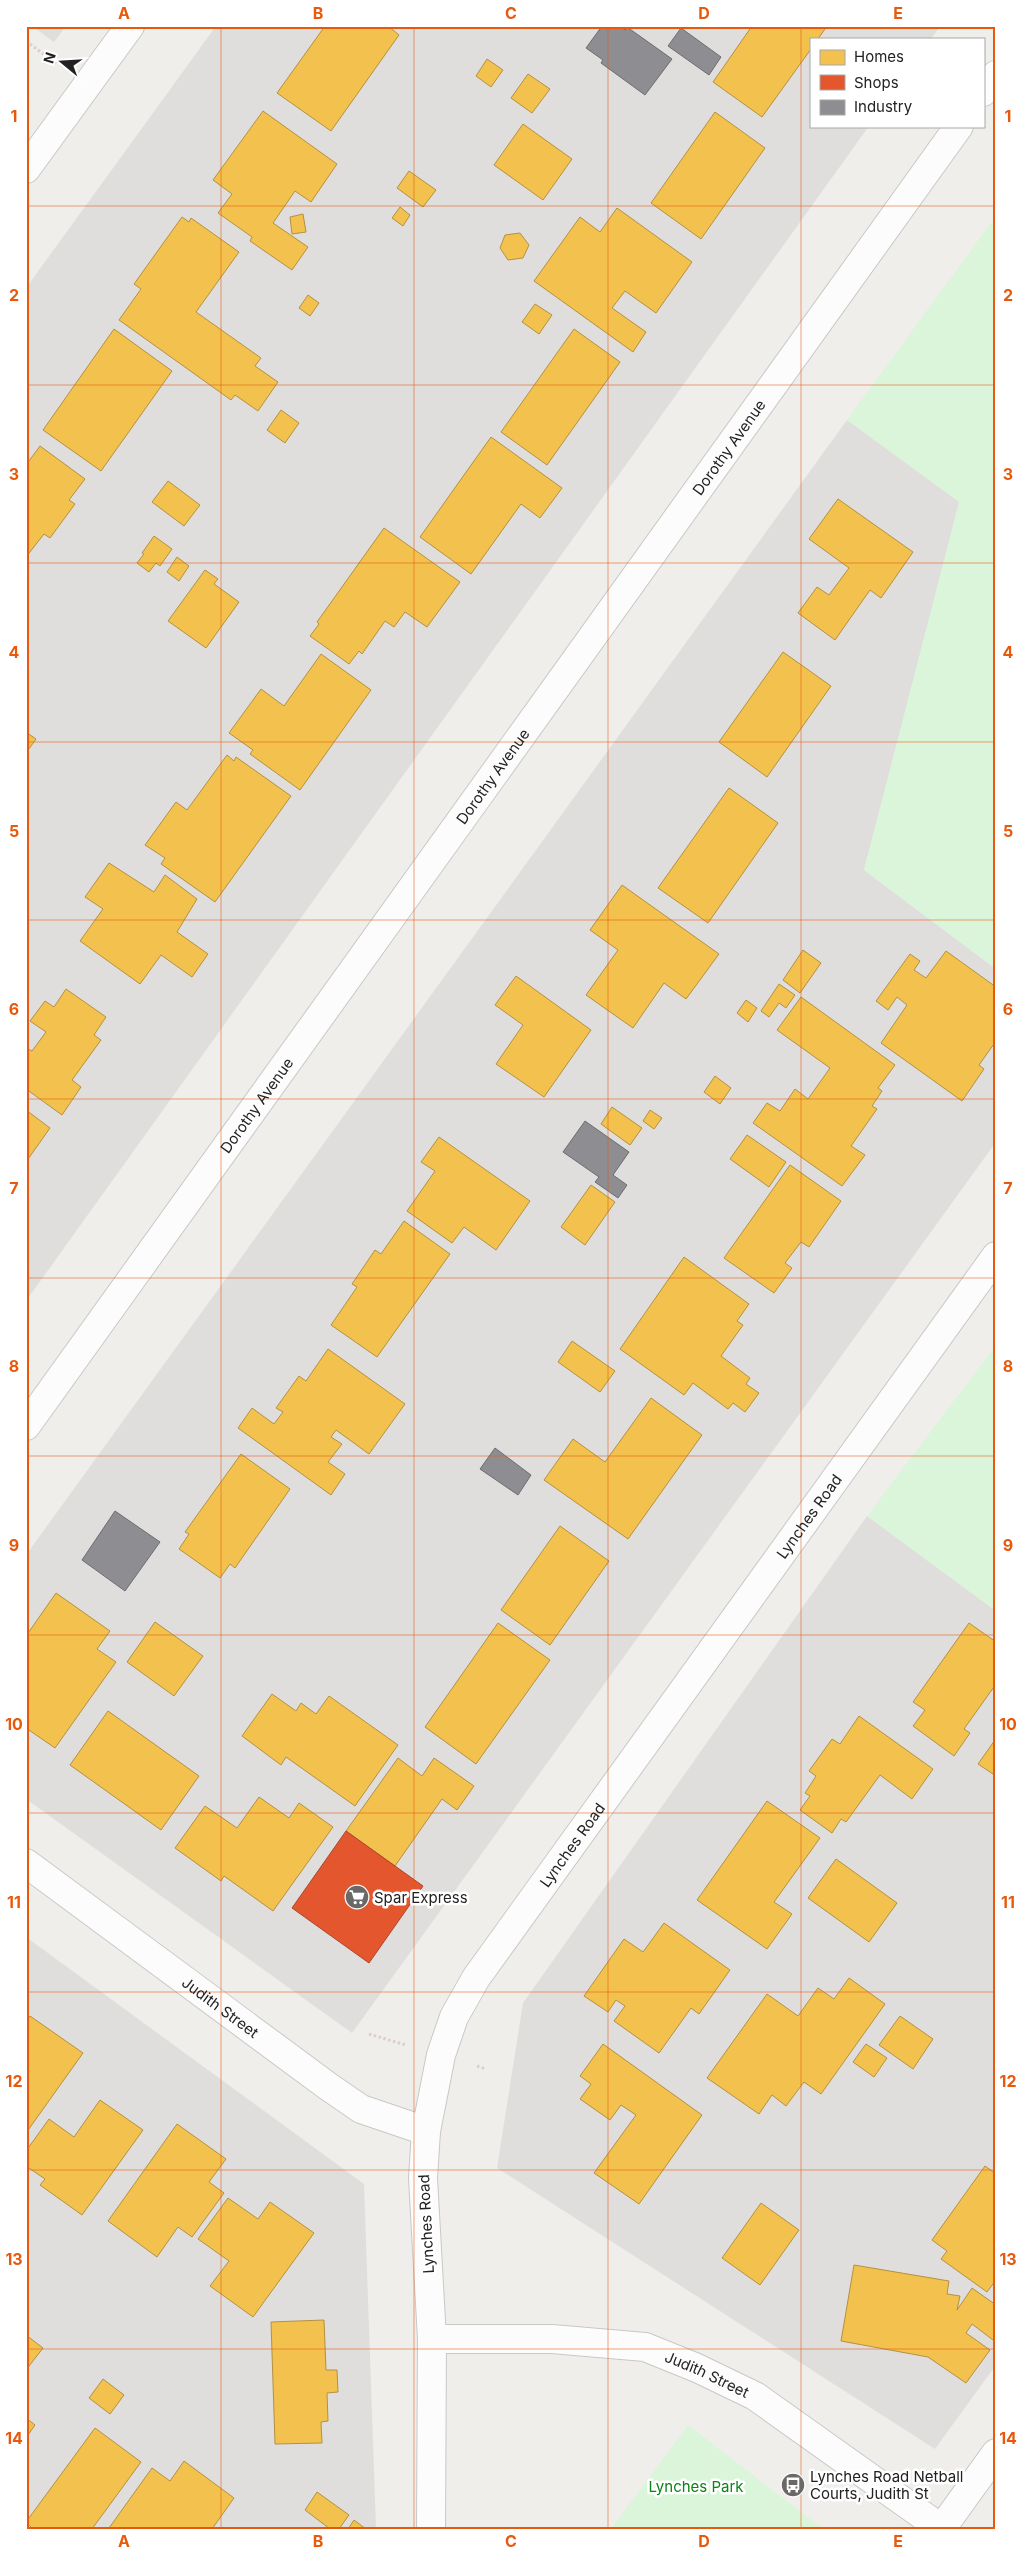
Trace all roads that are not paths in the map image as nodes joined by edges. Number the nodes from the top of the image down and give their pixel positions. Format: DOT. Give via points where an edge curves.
graph roads {
  1 [pos="130,26"];
  2 [pos="996,74"];
  3 [pos="984,91"];
  4 [pos="958,128"];
  5 [pos="26,169"];
  6 [pos="996,1256"];
  7 [pos="26,1426"];
  8 [pos="26,1863"];
  9 [pos="426,2132"];
  10 [pos="432,2339"];
  11 [pos="996,2453"];
  12 [pos="431,2529"];
  13 [pos="942,2529"];
  1 -- 5 [label="street"];
  2 -- 3 [label="street"];
  4 -- 7 [label="street, Dorothy Avenue"];
  6 -- 9 [label="street, Lynches Road" via="476,1978 454,2017 441,2055"];
  8 -- 9 [label="street, Judith Street" via="329,2087 362,2109"];
  9 -- 10 [label="street, Lynches Road" via="423,2178"];
  10 -- 12 [label="street, Lynches Road"];
  10 -- 13 [label="street, Judith Street" via="552,2339 645,2348 755,2396"];
  11 -- 13 [label="street"];
}
